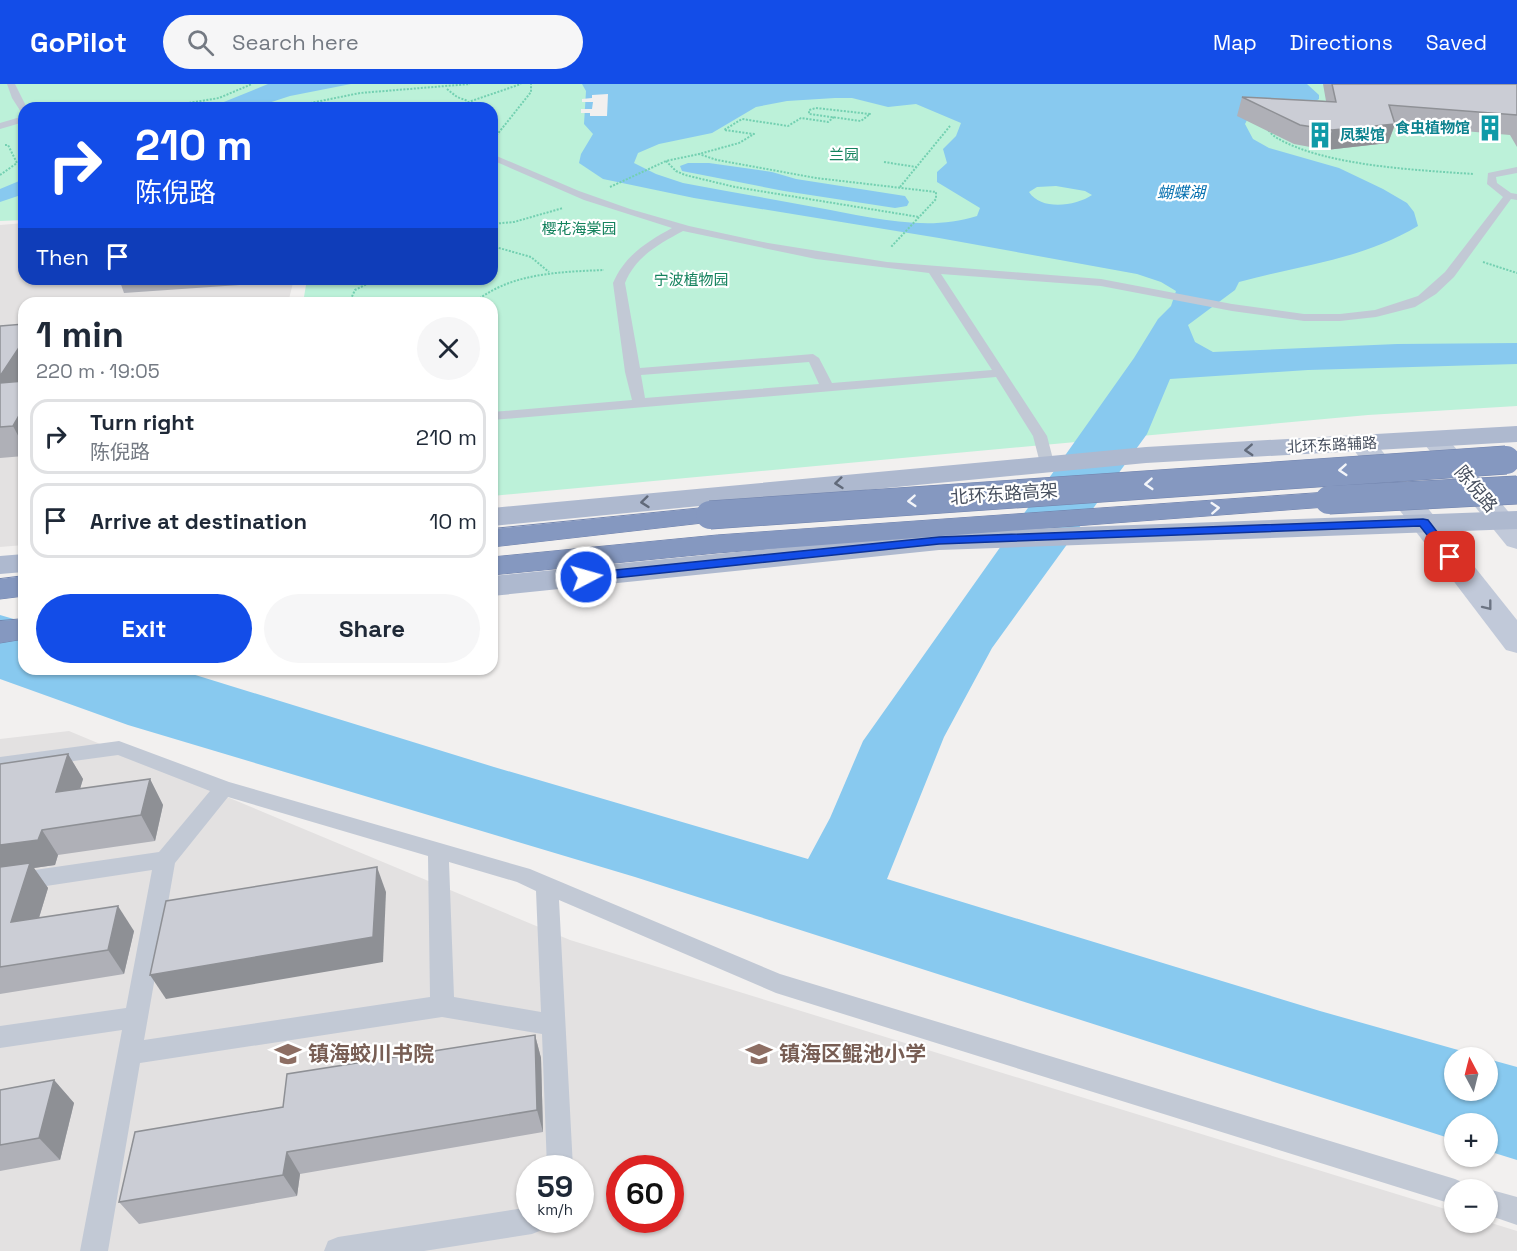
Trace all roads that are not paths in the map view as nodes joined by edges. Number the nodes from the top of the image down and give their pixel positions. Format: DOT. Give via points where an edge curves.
graph roads {
  1 [pos="11,84"];
  2 [pos="18,102"];
  3 [pos="18,121"];
  4 [pos="0,126"];
  5 [pos="498,160"];
  6 [pos="1517,170"];
  7 [pos="1512,196"];
  8 [pos="682,227"];
  9 [pos="933,270"];
  10 [pos="632,372"];
  11 [pos="999,373"];
  12 [pos="827,387"];
  13 [pos="639,403"];
  14 [pos="498,415"];
  15 [pos="1517,434"];
  16 [pos="1434,439"];
  17 [pos="1362,443"];
  18 [pos="1517,459"];
  19 [pos="1047,463"];
  20 [pos="1517,490"];
  21 [pos="498,516"];
  22 [pos="710,516"];
  23 [pos="1423,522"];
  24 [pos="1512,527"];
  25 [pos="498,532"];
  26 [pos="498,537"];
  27 [pos="717,544"];
  28 [pos="18,564"];
  29 [pos="0,565"];
  30 [pos="498,565"];
  31 [pos="18,570"];
  32 [pos="498,570"];
  33 [pos="0,571"];
  34 [pos="498,585"];
  35 [pos="18,587"];
  36 [pos="0,589"];
  37 [pos="18,614"];
  38 [pos="0,616"];
  39 [pos="18,630"];
  40 [pos="0,632"];
  41 [pos="18,637"];
  42 [pos="0,639"];
  43 [pos="1517,642"];
  44 [pos="0,764"];
  45 [pos="224,788"];
  46 [pos="438,850"];
  47 [pos="165,860"];
  48 [pos="0,884"];
  49 [pos="547,885"];
  50 [pos="442,1006"];
  51 [pos="138,1017"];
  52 [pos="554,1025"];
  53 [pos="0,1037"];
  54 [pos="132,1053"];
  55 [pos="559,1155"];
  56 [pos="1444,1188"];
  57 [pos="1498,1205"];
  58 [pos="1517,1210"];
  59 [pos="516,1223"];
  60 [pos="94,1251"];
  61 [pos="338,1251"];
  1 -- 2 [label="lane"];
  3 -- 4 [label="lane"];
  5 -- 8 [label="lane" via="587,198"];
  6 -- 7 [label="lane" via="1491,176 1492,184"];
  7 -- 9 [label="lane" via="1440,286 1427,296 1355,316 1268,314 1058,276"];
  8 -- 9 [label="lane" via="798,252"];
  8 -- 10 [label="lane" via="636,255 623,270 619,283"];
  9 -- 11 [label="lane"];
  10 -- 12 [label="lane" via="813,358"];
  10 -- 13 [label="lane"];
  11 -- 12 [label="lane"];
  11 -- 19 [label="lane" via="1040,436"];
  12 -- 13 [label="lane"];
  13 -- 14 [label="lane"];
  15 -- 16 [label="main road, 北环东路辅路"];
  16 -- 17 [label="main road, 北环东路辅路"];
  16 -- 24 [label="street, 陈倪路"];
  17 -- 19 [label="main road, 北环东路辅路, one-way"];
  17 -- 23 [label="street"];
  18 -- 22 [label="highway, 北环东路高架, one-way, bridge"];
  19 -- 21 [label="main road, 北环东路辅路, one-way"];
  27 -- 20 [label="highway, 北环东路高架, one-way, bridge" via="1318,500"];
  22 -- 25 [label="highway"];
  22 -- 26 [label="highway, 北环东路高架"];
  23 -- 24 [label="main road"];
  23 -- 34 [label="main road" via="939,541"];
  23 -- 43 [label="street, one-way"];
  27 -- 30 [label="highway, 北环东路高架"];
  27 -- 32 [label="highway"];
  28 -- 29 [label="main road"];
  31 -- 33 [label="highway"];
  35 -- 36 [label="highway"];
  37 -- 38 [label="highway"];
  39 -- 40 [label="highway"];
  41 -- 42 [label="main road"];
  44 -- 45 [label="lane" via="119,748"];
  45 -- 46 [label="lane"];
  45 -- 47 [label="lane"];
  46 -- 49 [label="lane"];
  46 -- 50 [label="lane"];
  47 -- 48 [label="lane"];
  47 -- 51 [label="lane"];
  49 -- 52 [label="lane"];
  49 -- 56 [label="lane" via="776,983"];
  50 -- 52 [label="lane"];
  50 -- 54 [label="lane"];
  51 -- 53 [label="lane"];
  51 -- 54 [label="lane"];
  52 -- 55 [label="lane"];
  54 -- 60 [label="lane"];
  57 -- 58 [label="lane"];
  59 -- 61 [label="lane"];
}
